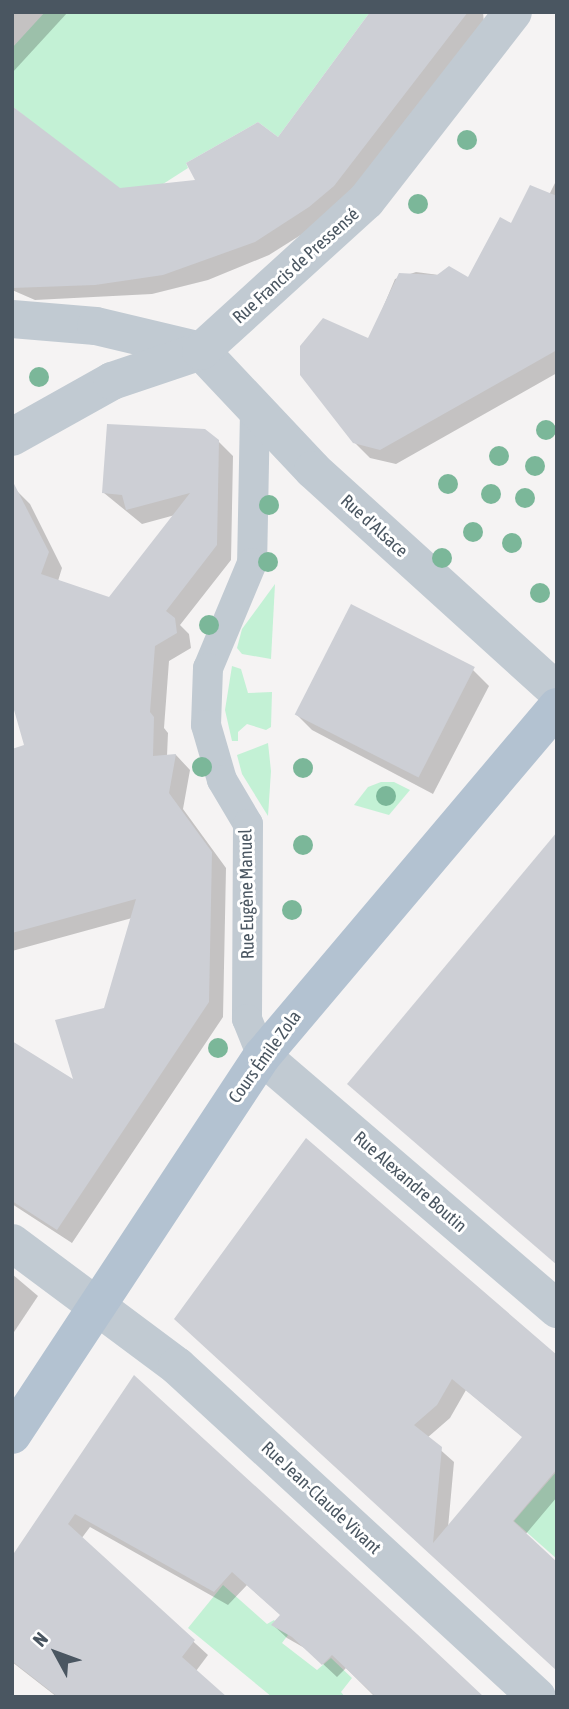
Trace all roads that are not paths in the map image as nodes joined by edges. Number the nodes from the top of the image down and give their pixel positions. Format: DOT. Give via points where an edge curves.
graph roads {
  1 [pos="513,12"];
  2 [pos="12,319"];
  3 [pos="201,351"];
  4 [pos="255,411"];
  5 [pos="12,438"];
  6 [pos="557,691"];
  7 [pos="557,707"];
  8 [pos="262,1056"];
  9 [pos="12,1243"];
  10 [pos="99,1307"];
  11 [pos="557,1309"];
  12 [pos="12,1435"];
  13 [pos="537,1697"];
  1 -- 3 [label="street, Rue Francis de Pressensé" via="366,201"];
  2 -- 3 [label="street" via="96,326"];
  3 -- 4 [label="street, Rue d'Alsace"];
  3 -- 5 [label="street, Rue Francis de Pressensé" via="112,382"];
  4 -- 6 [label="street, Rue d'Alsace" via="351,506"];
  4 -- 8 [label="street, Rue Eugène Manuel" via="252,563 208,668 206,725 222,780 248,824 247,1019"];
  7 -- 8 [label="main road, Cours Émile Zola"];
  8 -- 10 [label="main road, Cours Émile Zola"];
  8 -- 11 [label="street, Rue Alexandre Boutin"];
  9 -- 10 [label="street, Rue Jean-Claude Vivant"];
  10 -- 12 [label="main road, Cours Émile Zola"];
  10 -- 13 [label="street, Rue Jean-Claude Vivant" via="177,1366"];
}
